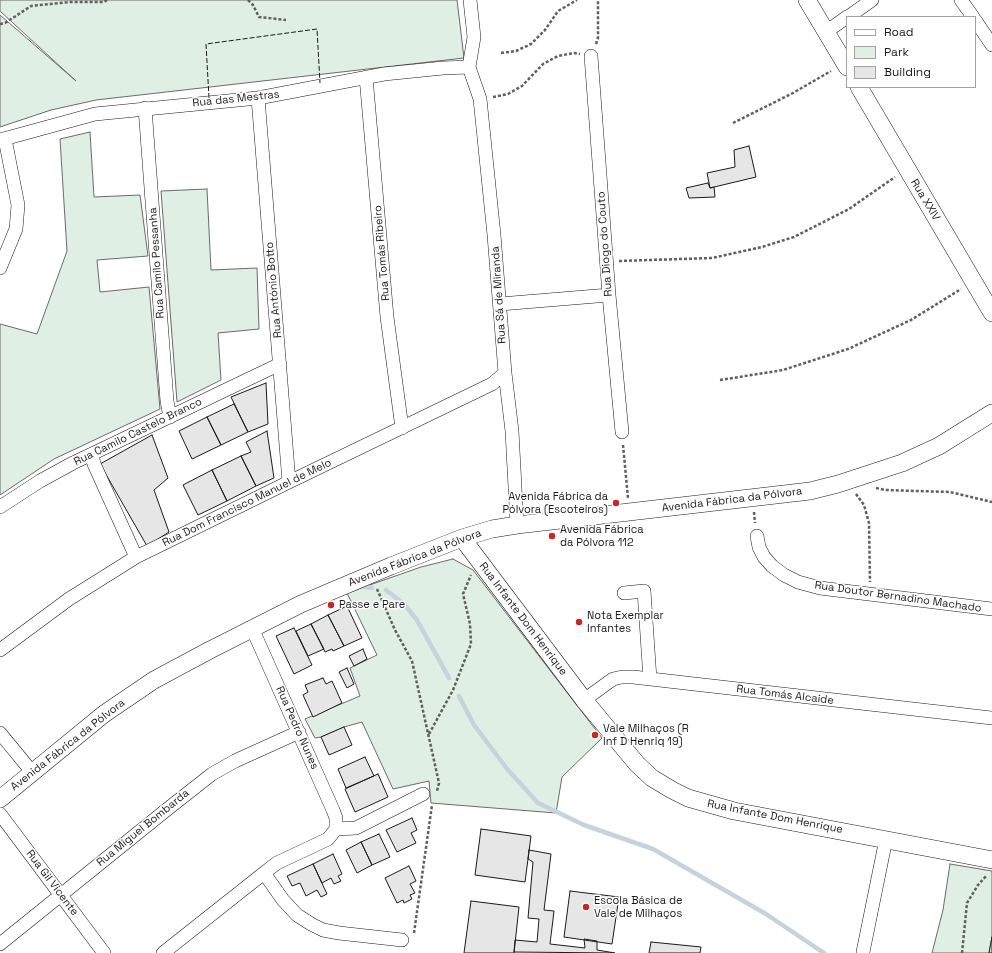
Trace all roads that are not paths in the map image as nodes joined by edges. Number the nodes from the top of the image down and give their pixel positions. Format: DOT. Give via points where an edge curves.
graph roads {
  1 [pos="470,0"];
  2 [pos="807,0"];
  3 [pos="872,0"];
  4 [pos="961,0"];
  5 [pos="848,16"];
  6 [pos="972,16"];
  7 [pos="846,18"];
  8 [pos="976,21"];
  9 [pos="826,32"];
  10 [pos="992,45"];
  11 [pos="591,56"];
  12 [pos="846,65"];
  13 [pos="470,67"];
  14 [pos="366,77"];
  15 [pos="860,88"];
  16 [pos="258,98"];
  17 [pos="145,108"];
  18 [pos="3,139"];
  19 [pos="0,268"];
  20 [pos="609,295"];
  21 [pos="500,304"];
  22 [pos="992,313"];
  23 [pos="280,364"];
  24 [pos="505,373"];
  25 [pos="992,413"];
  26 [pos="170,417"];
  27 [pos="402,428"];
  28 [pos="622,432"];
  29 [pos="92,454"];
  30 [pos="289,482"];
  31 [pos="0,507"];
  32 [pos="517,525"];
  33 [pos="757,536"];
  34 [pos="462,538"];
  35 [pos="136,558"];
  36 [pos="624,593"];
  37 [pos="992,609"];
  38 [pos="252,628"];
  39 [pos="0,650"];
  40 [pos="650,679"];
  41 [pos="584,700"];
  42 [pos="992,718"];
  43 [pos="299,732"];
  44 [pos="0,733"];
  45 [pos="32,772"];
  46 [pos="431,796"];
  47 [pos="0,799"];
  48 [pos="0,814"];
  49 [pos="336,829"];
  50 [pos="886,839"];
  51 [pos="992,860"];
  52 [pos="264,873"];
  53 [pos="61,895"];
  54 [pos="408,938"];
  55 [pos="0,944"];
  56 [pos="863,952"];
  57 [pos="104,953"];
  58 [pos="163,953"];
  1 -- 13 [label="street" via="474,37"];
  2 -- 9 [label="street"];
  3 -- 5 [label="street"];
  4 -- 6 [label="street"];
  7 -- 9 [label="street"];
  8 -- 10 [label="street"];
  9 -- 12 [label="street"];
  11 -- 20 [label="street, Rua Diogo do Couto"];
  13 -- 14 [label="street, Rua das Mestras" via="435,68"];
  13 -- 21 [label="street, Rua Sá de Miranda" via="480,99"];
  14 -- 16 [label="street, Rua das Mestras"];
  14 -- 27 [label="street, Rua Tomás Ribeiro" via="387,317"];
  15 -- 22 [label="street, Rua XXIV"];
  16 -- 17 [label="street, Rua das Mestras"];
  16 -- 23 [label="street, Rua António Botto"];
  17 -- 18 [label="street, Rua das Mestras" via="95,114"];
  17 -- 26 [label="street, Rua Camilo Pessanha"];
  18 -- 19 [label="street" via="18,204 16,229"];
  20 -- 21 [label="street"];
  20 -- 28 [label="street, Rua Diogo do Couto"];
  21 -- 24 [label="street, Rua Sá de Miranda"];
  23 -- 26 [label="street, Rua Camilo Castelo Branco"];
  23 -- 30 [label="street, Rua António Botto"];
  24 -- 27 [label="street, Rua Dom Francisco Manuel de Melo" via="492,384"];
  24 -- 32 [label="street, Rua Sá de Miranda" via="512,430"];
  25 -- 32 [label="street, Avenida Fábrica da Pólvora" via="939,446 902,463 810,491"];
  26 -- 29 [label="street, Rua Camilo Castelo Branco"];
  27 -- 30 [label="street, Rua Dom Francisco Manuel de Melo"];
  29 -- 31 [label="street, Rua Camilo Castelo Branco" via="40,481"];
  29 -- 35 [label="street" via="94,464"];
  30 -- 35 [label="street, Rua Dom Francisco Manuel de Melo"];
  32 -- 34 [label="street, Avenida Fábrica da Pólvora"];
  33 -- 37 [label="street, Rua Doutor Bernadino Machado" via="759,547 772,566 798,582 820,588"];
  34 -- 38 [label="street, Avenida Fábrica da Pólvora" via="371,574"];
  34 -- 41 [label="street, Rua Infante Dom Henrique"];
  35 -- 39 [label="street, Rua Dom Francisco Manuel de Melo" via="69,599"];
  36 -- 40 [label="street" via="644,591"];
  38 -- 43 [label="street, Rua Pedro Nunes"];
  38 -- 45 [label="street, Avenida Fábrica da Pólvora" via="154,680 104,714"];
  40 -- 41 [label="street, Rua Tomás Alcaide" via="613,679"];
  40 -- 42 [label="street, Rua Tomás Alcaide"];
  41 -- 50 [label="street, Rua Infante Dom Henrique" via="637,764 652,778 688,798 734,811"];
  43 -- 49 [label="street, Rua Pedro Nunes" via="333,810"];
  43 -- 53 [label="street, Rua Miguel Bombarda" via="212,774"];
  44 -- 45 [label="street"];
  45 -- 47 [label="street, Avenida Fábrica da Pólvora"];
  46 -- 49 [label="street" via="356,828"];
  48 -- 53 [label="street, Rua Gil Vicente"];
  49 -- 52 [label="street" via="328,839 277,863"];
  50 -- 51 [label="street, Rua Infante Dom Henrique"];
  50 -- 56 [label="street"];
  52 -- 54 [label="street" via="297,915 323,930"];
  52 -- 58 [label="street"];
  53 -- 55 [label="street, Rua Miguel Bombarda"];
  53 -- 57 [label="street, Rua Gil Vicente"];
}
